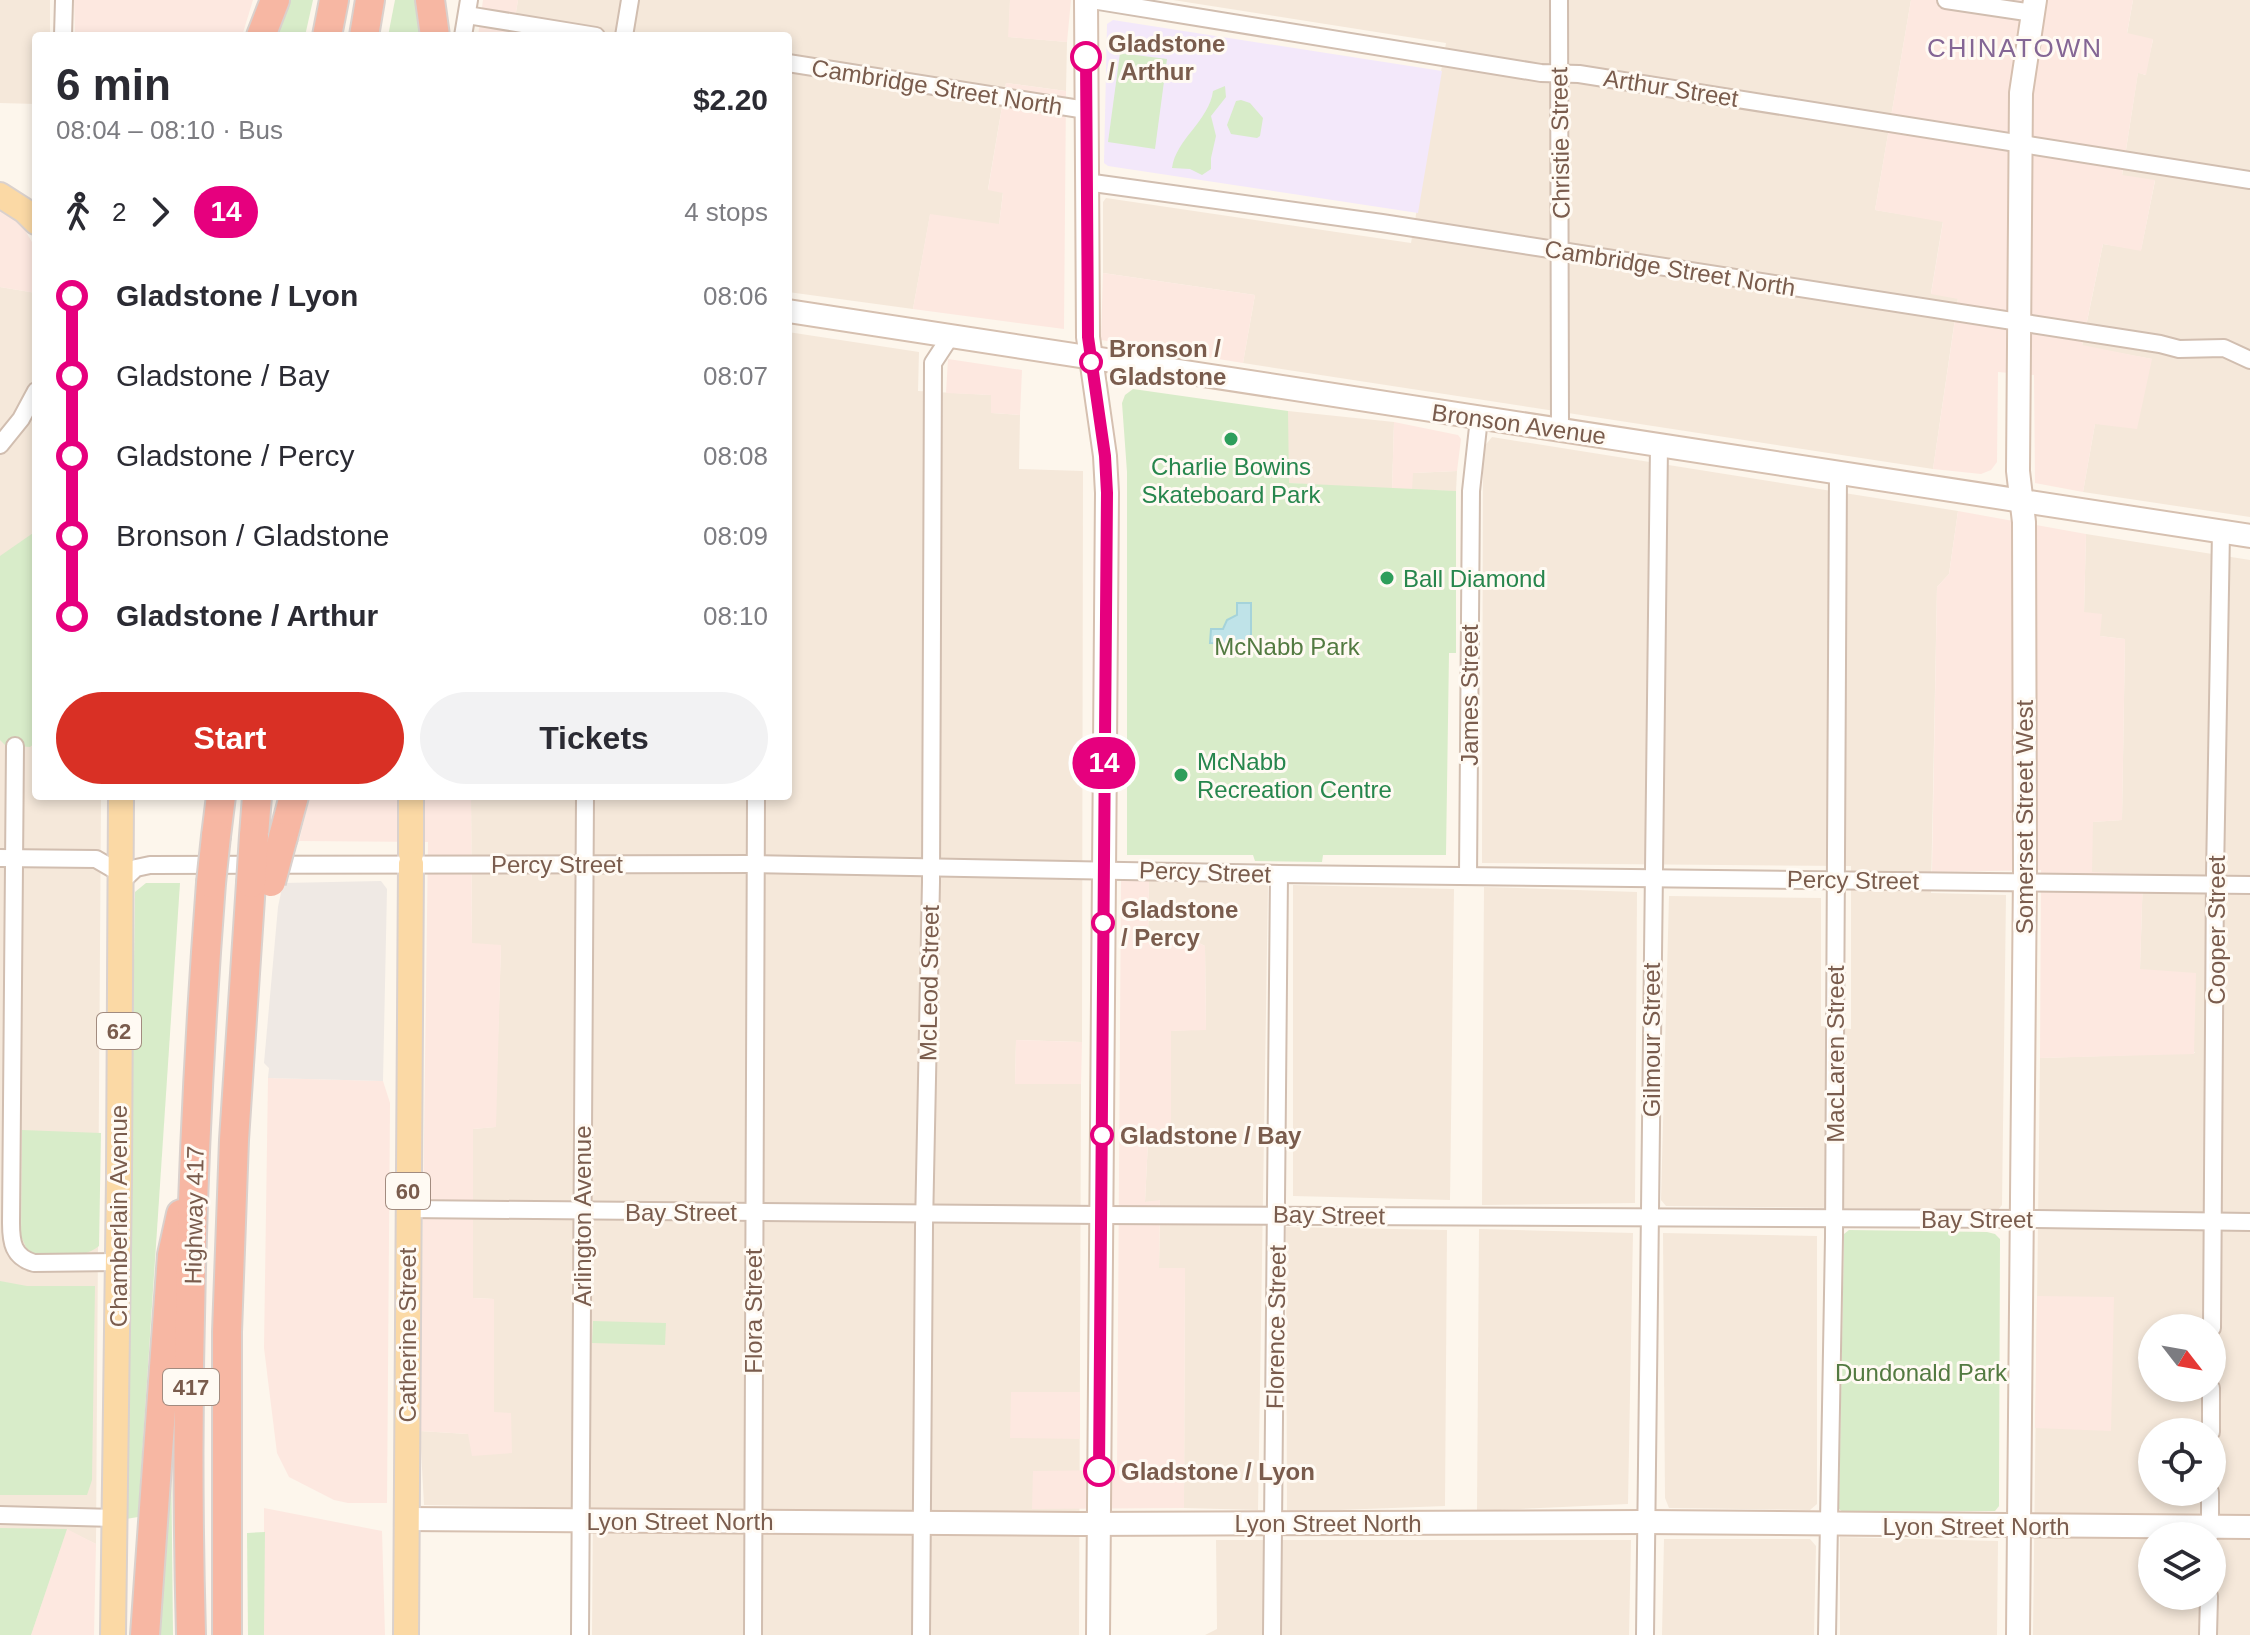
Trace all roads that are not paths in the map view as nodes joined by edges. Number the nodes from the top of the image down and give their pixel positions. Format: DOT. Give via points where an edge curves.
graph roads {
  1 [pos="64,0"];
  2 [pos="275,0"];
  3 [pos="334,0"];
  4 [pos="370,0"];
  5 [pos="430,0"];
  6 [pos="630,0"];
  7 [pos="1089,0"];
  8 [pos="1559,0"];
  9 [pos="1946,0"];
  10 [pos="2034,6"];
  11 [pos="468,8"];
  12 [pos="63,32"];
  13 [pos="263,32"];
  14 [pos="328,32"];
  15 [pos="365,32"];
  16 [pos="434,32"];
  17 [pos="464,32"];
  18 [pos="578,32"];
  19 [pos="625,32"];
  20 [pos="792,64"];
  21 [pos="1558,75"];
  22 [pos="1086,110"];
  23 [pos="2020,145"];
  24 [pos="2250,180"];
  25 [pos="1086,182"];
  26 [pos="0,193"];
  27 [pos="32,197"];
  28 [pos="32,218"];
  29 [pos="1561,251"];
  30 [pos="792,312"];
  31 [pos="2020,322"];
  32 [pos="950,337"];
  33 [pos="1090,357"];
  34 [pos="2250,360"];
  35 [pos="32,398"];
  36 [pos="1479,418"];
  37 [pos="1560,430"];
  38 [pos="0,445"];
  39 [pos="1659,445"];
  40 [pos="1838,472"];
  41 [pos="2023,501"];
  42 [pos="2221,531"];
  43 [pos="2250,536"];
  44 [pos="15,746"];
  45 [pos="121,800"];
  46 [pos="220,800"];
  47 [pos="257,800"];
  48 [pos="293,800"];
  49 [pos="411,800"];
  50 [pos="585,800"];
  51 [pos="756,800"];
  52 [pos="7,858"];
  53 [pos="411,859"];
  54 [pos="755,864"];
  55 [pos="584,865"];
  56 [pos="930,867"];
  57 [pos="120,869"];
  58 [pos="1103,869"];
  59 [pos="1279,874"];
  60 [pos="1468,876"];
  61 [pos="1653,877"];
  62 [pos="1836,879"];
  63 [pos="2025,882"];
  64 [pos="261,883"];
  65 [pos="2215,885"];
  66 [pos="2250,885"];
  67 [pos="196,1138"];
  68 [pos="407,1209"];
  69 [pos="582,1211"];
  70 [pos="754,1212"];
  71 [pos="924,1212"];
  72 [pos="1277,1214"];
  73 [pos="1101,1215"];
  74 [pos="1649,1217"];
  75 [pos="1835,1218"];
  76 [pos="2020,1219"];
  77 [pos="2213,1222"];
  78 [pos="2250,1222"];
  79 [pos="118,1262"];
  80 [pos="2212,1314"];
  81 [pos="0,1515"];
  82 [pos="115,1518"];
  83 [pos="406,1519"];
  84 [pos="580,1521"];
  85 [pos="752,1522"];
  86 [pos="1645,1522"];
  87 [pos="921,1523"];
  88 [pos="1099,1524"];
  89 [pos="1272,1524"];
  90 [pos="1829,1525"];
  91 [pos="2018,1525"];
  92 [pos="2250,1527"];
  93 [pos="2138,1529"];
  94 [pos="2226,1529"];
  95 [pos="2209,1610"];
  96 [pos="113,1635"];
  97 [pos="145,1635"];
  98 [pos="191,1635"];
  99 [pos="227,1635"];
  100 [pos="406,1635"];
  101 [pos="580,1635"];
  102 [pos="753,1635"];
  103 [pos="921,1635"];
  104 [pos="1098,1635"];
  105 [pos="1272,1635"];
  106 [pos="1645,1635"];
  107 [pos="1827,1635"];
  108 [pos="2018,1635"];
  109 [pos="2208,1635"];
  1 -- 12 [label="street"];
  2 -- 13 [label="highway"];
  3 -- 14 [label="highway"];
  4 -- 15 [label="highway"];
  5 -- 16 [label="highway"];
  6 -- 19 [label="street"];
  7 -- 21 [label="street, Arthur Street"];
  7 -- 22 [label="main road"];
  8 -- 21 [label="street, Christie Street"];
  9 -- 10 [label="street"];
  10 -- 23 [label="main road, Somerset Street West" via="2021,93"];
  11 -- 17 [label="street"];
  11 -- 18 [label="street"];
  20 -- 22 [label="street, Cambridge Street North"];
  21 -- 23 [label="street, Arthur Street" via="1592,76"];
  21 -- 29 [label="street, Christie Street"];
  22 -- 25 [label="main road"];
  23 -- 24 [label="street, Arthur Street"];
  23 -- 31 [label="main road, Somerset Street West"];
  25 -- 29 [label="street, Cambridge Street North"];
  25 -- 33 [label="main road"];
  26 -- 27 [label="main road"];
  26 -- 28 [label="main road"];
  29 -- 31 [label="street, Cambridge Street North"];
  29 -- 37 [label="street, Christie Street"];
  30 -- 32 [label="main road, Bronson Avenue"];
  31 -- 34 [label="street, Cambridge Street North" via="2179,349 2224,348"];
  31 -- 41 [label="main road, Somerset Street West" via="2018,471"];
  32 -- 33 [label="main road, Bronson Avenue"];
  32 -- 56 [label="street, McLeod Street" via="933,363"];
  33 -- 36 [label="main road, Bronson Avenue"];
  33 -- 58 [label="main road" via="1106,480"];
  35 -- 38 [label="street"];
  36 -- 37 [label="main road, Bronson Avenue"];
  36 -- 60 [label="street, James Street" via="1471,491"];
  37 -- 39 [label="main road, Bronson Avenue"];
  39 -- 40 [label="main road, Bronson Avenue"];
  39 -- 61 [label="street, Gilmour Street"];
  40 -- 41 [label="main road, Bronson Avenue"];
  40 -- 62 [label="street, MacLaren Street"];
  41 -- 42 [label="main road, Bronson Avenue"];
  41 -- 63 [label="main road, Somerset Street West"];
  42 -- 43 [label="main road, Bronson Avenue"];
  42 -- 65 [label="street, Cooper Street"];
  44 -- 52 [label="street"];
  45 -- 57 [label="main road, Chamberlain Avenue / 62"];
  46 -- 67 [label="highway, Highway 417 / 417, bridge"];
  47 -- 64 [label="highway, 417, bridge" via="254,836"];
  48 -- 64 [label="highway, bridge" via="283,837"];
  49 -- 53 [label="main road, Catherine Street / 60"];
  50 -- 55 [label="street, Arlington Avenue"];
  51 -- 54 [label="street, Flora Street"];
  52 -- 57 [label="street, Percy Street" via="79,859 95,851"];
  52 -- 79 [label="street" via="13,1248 34,1263"];
  53 -- 55 [label="street, Percy Street"];
  53 -- 57 [label="street, Percy Street"];
  53 -- 68 [label="main road, Catherine Street / 60"];
  54 -- 55 [label="street, Percy Street"];
  54 -- 56 [label="street, Percy Street"];
  54 -- 70 [label="street, Flora Street"];
  55 -- 69 [label="street, Arlington Avenue"];
  56 -- 58 [label="street, Percy Street"];
  56 -- 71 [label="street, McLeod Street"];
  57 -- 79 [label="main road, Chamberlain Avenue / 62"];
  58 -- 59 [label="street, Percy Street"];
  58 -- 73 [label="main road"];
  59 -- 60 [label="street, Percy Street"];
  59 -- 72 [label="street, Florence Street"];
  60 -- 61 [label="street, Percy Street"];
  61 -- 62 [label="street, Percy Street"];
  61 -- 74 [label="street, Gilmour Street"];
  62 -- 63 [label="street, Percy Street"];
  62 -- 75 [label="street, MacLaren Street"];
  63 -- 65 [label="street, Percy Street"];
  63 -- 76 [label="main road, Somerset Street West"];
  64 -- 99 [label="highway, 417" via="244,1000 234,1140 227,1332"];
  65 -- 66 [label="street, Percy Street"];
  65 -- 77 [label="street, Cooper Street"];
  67 -- 97 [label="highway" via="172,1255"];
  67 -- 98 [label="highway, Highway 417 / 417"];
  68 -- 69 [label="street, Bay Street"];
  68 -- 83 [label="main road, Catherine Street / 60"];
  69 -- 70 [label="street, Bay Street"];
  69 -- 84 [label="street, Arlington Avenue"];
  70 -- 71 [label="street, Bay Street"];
  70 -- 85 [label="street, Flora Street"];
  71 -- 73 [label="street, Bay Street"];
  71 -- 87 [label="street, McLeod Street"];
  72 -- 73 [label="street, Bay Street"];
  72 -- 74 [label="street, Bay Street"];
  72 -- 89 [label="street, Florence Street"];
  73 -- 88 [label="main road"];
  74 -- 75 [label="street, Bay Street"];
  74 -- 86 [label="street, Gilmour Street"];
  75 -- 76 [label="street, Bay Street"];
  75 -- 90 [label="street, MacLaren Street"];
  76 -- 77 [label="street, Bay Street"];
  76 -- 91 [label="main road, Somerset Street West"];
  77 -- 78 [label="street, Bay Street"];
  77 -- 80 [label="street, Cooper Street"];
  79 -- 82 [label="main road, Chamberlain Avenue / 62"];
  81 -- 82 [label="street"];
  82 -- 96 [label="main road, Chamberlain Avenue / 62"];
  83 -- 84 [label="main road, Lyon Street North"];
  83 -- 100 [label="main road, Catherine Street / 60"];
  84 -- 85 [label="main road, Lyon Street North"];
  84 -- 101 [label="street, Arlington Avenue"];
  85 -- 87 [label="main road, Lyon Street North"];
  85 -- 102 [label="street, Flora Street"];
  86 -- 89 [label="main road, Lyon Street North"];
  86 -- 90 [label="main road, Lyon Street North"];
  86 -- 106 [label="street, Gilmour Street"];
  87 -- 88 [label="main road, Lyon Street North"];
  87 -- 103 [label="street, McLeod Street"];
  88 -- 89 [label="main road, Lyon Street North"];
  88 -- 104 [label="main road"];
  89 -- 105 [label="street, Florence Street"];
  90 -- 91 [label="main road, Lyon Street North"];
  90 -- 107 [label="street, MacLaren Street"];
  91 -- 93 [label="main road, Lyon Street North"];
  91 -- 108 [label="main road, Somerset Street West"];
  92 -- 94 [label="main road, Lyon Street North"];
  95 -- 109 [label="street"];
}
